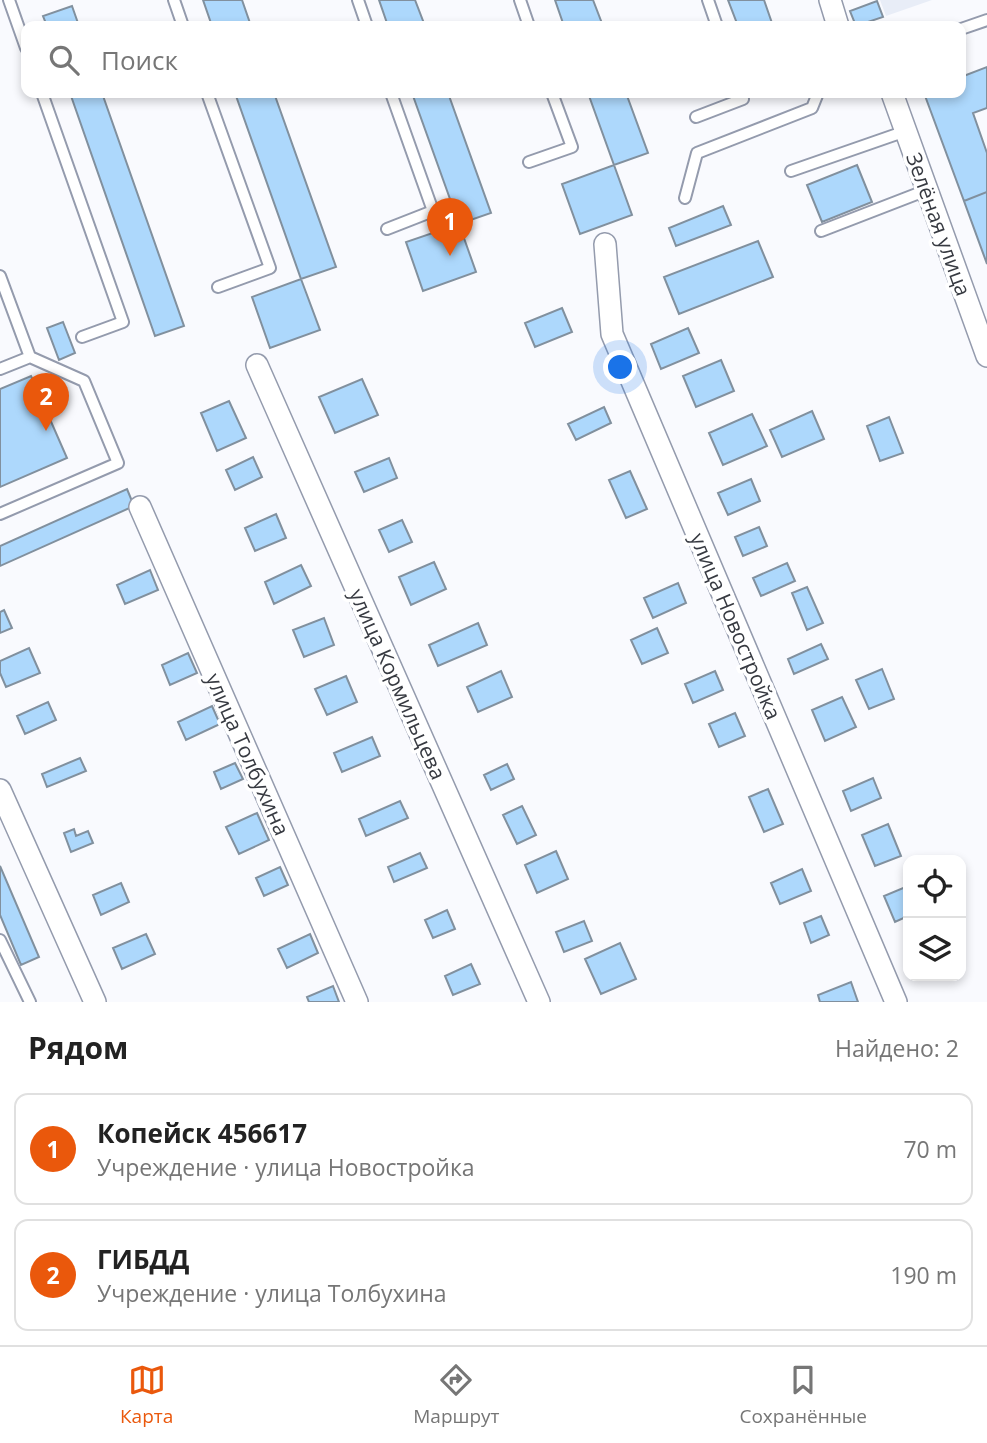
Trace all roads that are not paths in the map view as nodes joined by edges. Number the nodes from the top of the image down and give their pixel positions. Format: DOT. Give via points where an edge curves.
graph roads {
  1 [pos="9,0"];
  2 [pos="174,0"];
  3 [pos="358,0"];
  4 [pos="520,0"];
  5 [pos="708,0"];
  6 [pos="830,0"];
  7 [pos="987,20"];
  8 [pos="181,21"];
  9 [pos="366,21"];
  10 [pos="527,21"];
  11 [pos="715,21"];
  12 [pos="836,21"];
  13 [pos="966,27"];
  14 [pos="21,34"];
  15 [pos="44,98"];
  16 [pos="209,98"];
  17 [pos="393,98"];
  18 [pos="554,98"];
  19 [pos="743,98"];
  20 [pos="816,98"];
  21 [pos="894,98"];
  22 [pos="696,117"];
  23 [pos="906,131"];
  24 [pos="529,162"];
  25 [pos="791,171"];
  26 [pos="927,190"];
  27 [pos="685,198"];
  28 [pos="387,229"];
  29 [pos="821,231"];
  30 [pos="604,244"];
  31 [pos="0,276"];
  32 [pos="218,286"];
  33 [pos="82,337"];
  34 [pos="987,356"];
  35 [pos="30,357"];
  36 [pos="257,365"];
  37 [pos="0,369"];
  38 [pos="140,507"];
  39 [pos="0,514"];
  40 [pos="0,790"];
  41 [pos="0,940"];
  42 [pos="30,1002"];
  43 [pos="95,1002"];
  44 [pos="357,1002"];
  45 [pos="539,1002"];
  46 [pos="896,1002"];
  1 -- 14 [label="lane"];
  2 -- 8 [label="lane"];
  3 -- 9 [label="lane"];
  4 -- 10 [label="lane"];
  5 -- 11 [label="lane"];
  6 -- 12 [label="street"];
  7 -- 13 [label="lane"];
  15 -- 33 [label="lane" via="123,321"];
  16 -- 32 [label="lane" via="270,268"];
  17 -- 28 [label="lane" via="433,211"];
  18 -- 24 [label="lane" via="572,147"];
  19 -- 22 [label="lane"];
  20 -- 27 [label="lane" via="812,108 697,153"];
  21 -- 23 [label="street, Зелёная улица"];
  23 -- 25 [label="lane"];
  23 -- 26 [label="street, Зелёная улица"];
  26 -- 29 [label="lane"];
  26 -- 34 [label="street, Зелёная улица"];
  30 -- 46 [label="street, улица Новостройка" via="612,334"];
  31 -- 35 [label="lane"];
  35 -- 37 [label="lane"];
  35 -- 39 [label="lane" via="84,381 118,463"];
  36 -- 45 [label="street, улица Кормильцева"];
  38 -- 44 [label="street, улица Толбухина"];
  40 -- 43 [label="street"];
  41 -- 42 [label="lane"];
}
